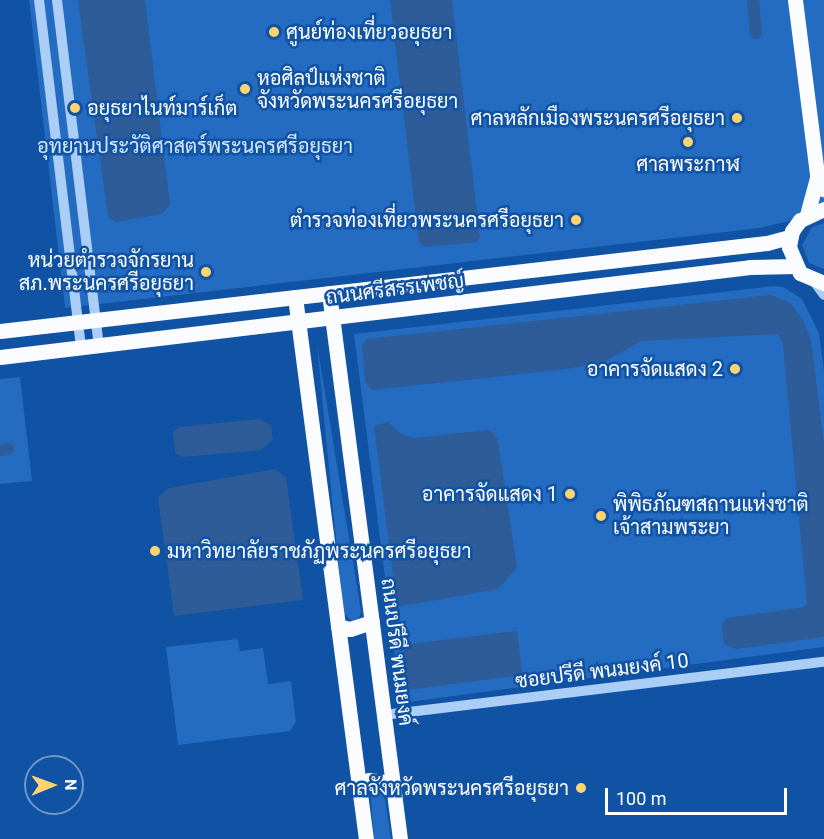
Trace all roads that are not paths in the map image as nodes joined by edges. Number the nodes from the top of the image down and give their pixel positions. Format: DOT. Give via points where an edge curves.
graph roads {
  1 [pos="39,0"];
  2 [pos="57,0"];
  3 [pos="795,0"];
  4 [pos="821,184"];
  5 [pos="824,209"];
  6 [pos="807,215"];
  7 [pos="790,237"];
  8 [pos="636,257"];
  9 [pos="582,263"];
  10 [pos="795,266"];
  11 [pos="639,281"];
  12 [pos="819,282"];
  13 [pos="585,288"];
  14 [pos="329,293"];
  15 [pos="824,295"];
  16 [pos="295,297"];
  17 [pos="333,318"];
  18 [pos="96,320"];
  19 [pos="78,322"];
  20 [pos="298,322"];
  21 [pos="0,331"];
  22 [pos="99,345"];
  23 [pos="81,347"];
  24 [pos="0,357"];
  25 [pos="372,622"];
  26 [pos="338,626"];
  27 [pos="824,662"];
  28 [pos="384,715"];
  29 [pos="393,783"];
  30 [pos="359,787"];
  31 [pos="366,839"];
  32 [pos="400,839"];
  1 -- 19 [label="street"];
  2 -- 18 [label="street"];
  3 -- 4 [label="main road"];
  4 -- 6 [label="main road"];
  5 -- 6 [label="main road"];
  6 -- 7 [label="main road"];
  7 -- 8 [label="main road, ถนนศรีสรรเพชญ์"];
  7 -- 10 [label="main road"];
  8 -- 9 [label="main road, ถนนศรีสรรเพชญ์"];
  8 -- 11 [label="main road" via="633,264"];
  9 -- 13 [label="main road" via="588,280"];
  9 -- 14 [label="main road, ถนนศรีสรรเพชญ์"];
  10 -- 11 [label="main road, ถนนศรีสรรเพชญ์"];
  10 -- 12 [label="main road"];
  11 -- 13 [label="main road, ถนนศรีสรรเพชญ์"];
  12 -- 15 [label="street"];
  13 -- 17 [label="main road, ถนนศรีสรรเพชญ์"];
  14 -- 16 [label="main road, ถนนศรีสรรเพชญ์"];
  14 -- 17 [label="main road, ถนนปรีดี พนมยงค์"];
  16 -- 18 [label="main road, ถนนศรีสรรเพชญ์"];
  16 -- 20 [label="main road"];
  17 -- 20 [label="main road, ถนนศรีสรรเพชญ์"];
  17 -- 25 [label="main road, ถนนปรีดี พนมยงค์"];
  18 -- 19 [label="main road, ถนนศรีสรรเพชญ์"];
  18 -- 22 [label="street"];
  19 -- 21 [label="main road, ถนนศรีสรรเพชญ์"];
  19 -- 23 [label="street"];
  20 -- 22 [label="main road, ถนนศรีสรรเพชญ์"];
  20 -- 26 [label="main road"];
  22 -- 23 [label="main road, ถนนศรีสรรเพชญ์"];
  23 -- 24 [label="main road, ถนนศรีสรรเพชญ์"];
  25 -- 26 [label="main road" via="350,629"];
  25 -- 28 [label="main road, ถนนปรีดี พนมยงค์"];
  26 -- 30 [label="main road"];
  27 -- 28 [label="street, ซอยปรีดี พนมยงค์ 10"];
  28 -- 29 [label="main road, ถนนปรีดี พนมยงค์"];
  29 -- 30 [label="main road" via="369,780"];
  29 -- 32 [label="main road, ถนนปรีดี พนมยงค์"];
  30 -- 31 [label="main road"];
}
